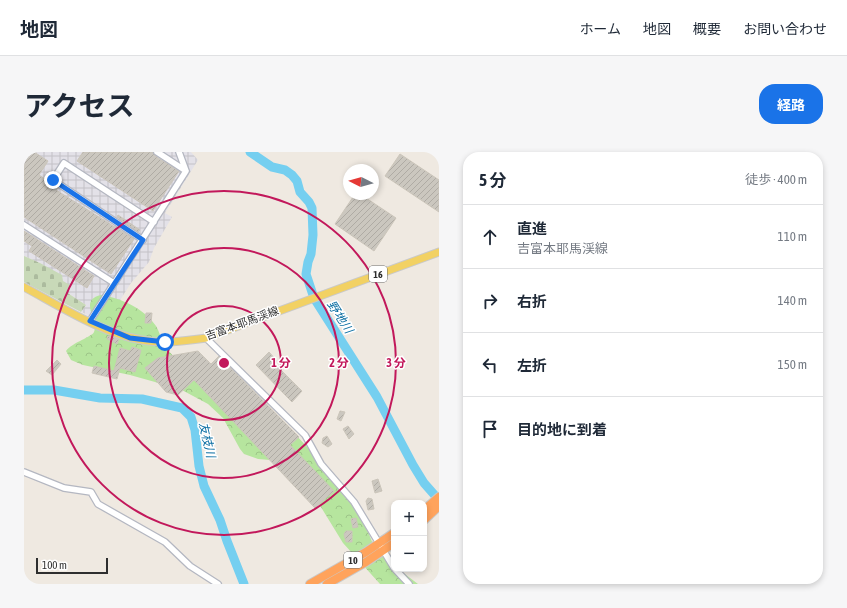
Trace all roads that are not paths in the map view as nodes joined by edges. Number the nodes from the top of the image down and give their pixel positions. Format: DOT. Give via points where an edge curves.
graph roads {
  1 [pos="157,152"];
  2 [pos="179,152"];
  3 [pos="186,171"];
  4 [pos="154,222"];
  5 [pos="24,225"];
  6 [pos="143,240"];
  7 [pos="439,252"];
  8 [pos="114,283"];
  9 [pos="24,287"];
  10 [pos="90,321"];
  11 [pos="206,338"];
  12 [pos="24,472"];
  13 [pos="439,496"];
  14 [pos="439,506"];
  15 [pos="427,507"];
  16 [pos="427,517"];
  17 [pos="392,536"];
  18 [pos="391,544"];
  19 [pos="381,548"];
  20 [pos="391,563"];
  21 [pos="398,572"];
  22 [pos="218,584"];
  23 [pos="310,584"];
  24 [pos="327,584"];
  25 [pos="410,584"];
  1 -- 3 [label="street"];
  2 -- 3 [label="street"];
  3 -- 4 [label="street"];
  4 -- 6 [label="street"];
  4 -- 6 [label="street" via="64,163 53,180"];
  5 -- 8 [label="street"];
  6 -- 8 [label="street"];
  7 -- 11 [label="main road, 吉富本耶馬渓線 / 16"];
  8 -- 10 [label="street"];
  9 -- 10 [label="main road, 吉富本耶馬渓線 / 16"];
  10 -- 11 [label="main road, 吉富本耶馬渓線 / 16" via="116,333 142,340 182,342"];
  11 -- 19 [label="street" via="305,435 321,464 354,502"];
  12 -- 22 [label="street" via="64,488 91,492 98,504 165,542 190,566"];
  13 -- 15 [label="highway"];
  14 -- 16 [label="highway"];
  17 -- 19 [label="highway, 10"];
  18 -- 19 [label="highway, 10"];
  19 -- 20 [label="street"];
  19 -- 23 [label="highway, 10"];
  19 -- 24 [label="highway, 10"];
  21 -- 25 [label="street"];
}
